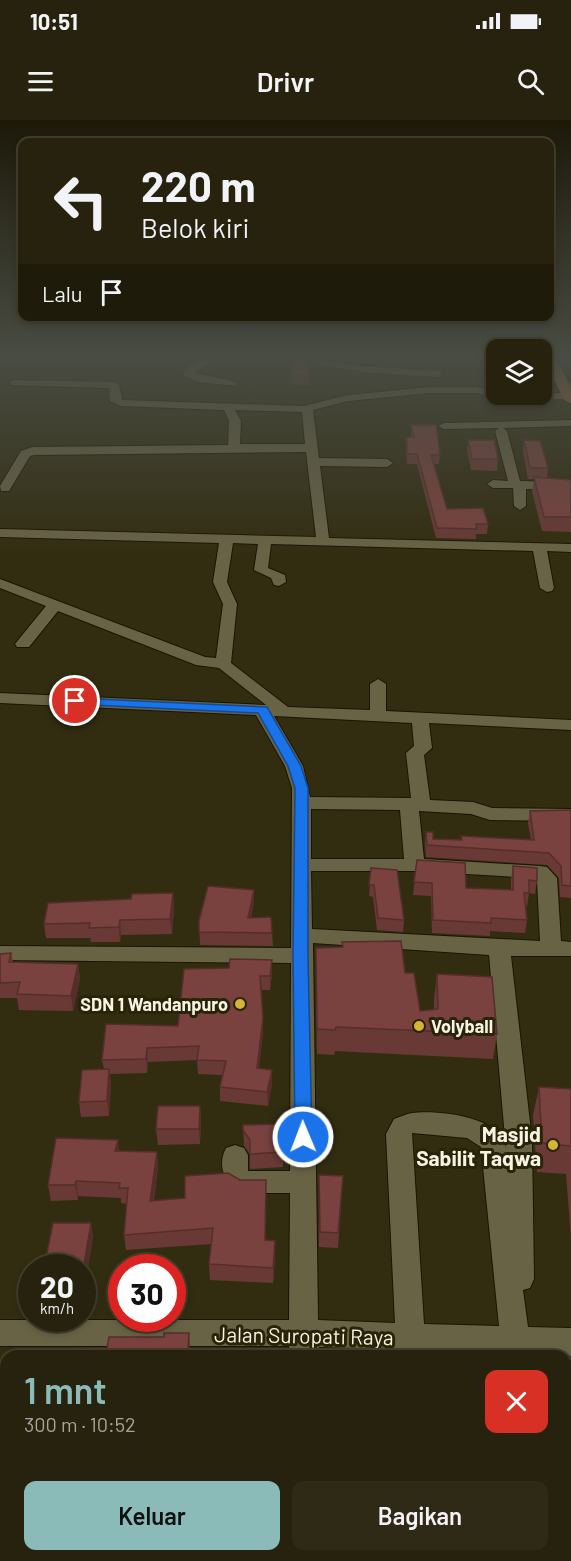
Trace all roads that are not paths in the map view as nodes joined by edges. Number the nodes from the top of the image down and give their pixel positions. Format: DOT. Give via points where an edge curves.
graph roads {
  1 [pos="235,422"];
  2 [pos="309,422"];
  3 [pos="571,423"];
  4 [pos="444,426"];
  5 [pos="501,431"];
  6 [pos="234,448"];
  7 [pos="313,448"];
  8 [pos="315,462"];
  9 [pos="387,463"];
  10 [pos="493,484"];
  11 [pos="517,484"];
  12 [pos="571,486"];
  13 [pos="5,488"];
  14 [pos="520,506"];
  15 [pos="0,533"];
  16 [pos="227,538"];
  17 [pos="265,540"];
  18 [pos="323,542"];
  19 [pos="539,547"];
  20 [pos="571,548"];
  21 [pos="279,582"];
  22 [pos="0,583"];
  23 [pos="547,588"];
  24 [pos="56,604"];
  25 [pos="23,644"];
  26 [pos="223,664"];
  27 [pos="378,684"];
  28 [pos="2,701"];
  29 [pos="272,710"];
  30 [pos="378,715"];
  31 [pos="420,718"];
  32 [pos="571,725"];
  33 [pos="300,802"];
  34 [pos="415,805"];
  35 [pos="571,815"];
  36 [pos="301,865"];
  37 [pos="415,865"];
  38 [pos="301,946"];
  39 [pos="499,948"];
  40 [pos="561,949"];
  41 [pos="0,953"];
  42 [pos="235,1155"];
  43 [pos="304,1182"];
  44 [pos="0,1333"];
  45 [pos="410,1337"];
  46 [pos="519,1341"];
  47 [pos="571,1342"];
  48 [pos="304,1345"];
  49 [pos="374,1346"];
  1 -- 6 [label="street"];
  2 -- 7 [label="street"];
  3 -- 4 [label="street"];
  5 -- 11 [label="street"];
  6 -- 7 [label="street"];
  6 -- 13 [label="street" via="32,451 25,454"];
  7 -- 8 [label="street"];
  8 -- 9 [label="street"];
  8 -- 18 [label="street"];
  10 -- 11 [label="street"];
  11 -- 12 [label="street"];
  11 -- 14 [label="street"];
  15 -- 16 [label="street"];
  16 -- 17 [label="street"];
  16 -- 26 [label="street" via="220,582 230,604"];
  17 -- 18 [label="street"];
  17 -- 21 [label="street" via="261,570 278,575"];
  18 -- 19 [label="street"];
  19 -- 20 [label="street"];
  19 -- 23 [label="street"];
  22 -- 24 [label="street"];
  24 -- 25 [label="street"];
  24 -- 26 [label="street" via="202,662"];
  26 -- 29 [label="street"];
  27 -- 30 [label="street"];
  28 -- 29 [label="street"];
  29 -- 30 [label="street"];
  29 -- 33 [label="street" via="301,788"];
  30 -- 31 [label="street"];
  31 -- 32 [label="street"];
  31 -- 34 [label="street" via="423,748 414,753"];
  33 -- 34 [label="street"];
  33 -- 36 [label="street"];
  34 -- 35 [label="street" via="473,808 490,814"];
  34 -- 37 [label="street"];
  36 -- 37 [label="street"];
  36 -- 38 [label="street"];
  37 -- 40 [label="street" via="544,874"];
  38 -- 39 [label="street"];
  38 -- 41 [label="street"];
  38 -- 43 [label="street"];
  39 -- 40 [label="street"];
  39 -- 46 [label="street" via="519,1140"];
  42 -- 43 [label="street" via="236,1179 241,1182"];
  43 -- 48 [label="street"];
  44 -- 48 [label="street, Jalan Suropati Raya"];
  45 -- 46 [label="street, Jalan Suropati Raya"];
  45 -- 46 [label="street" via="399,1134 403,1126 412,1123 477,1130 493,1144"];
  45 -- 49 [label="street, Jalan Suropati Raya"];
  46 -- 47 [label="street, Jalan Suropati Raya"];
  48 -- 49 [label="street, Jalan Suropati Raya"];
}
